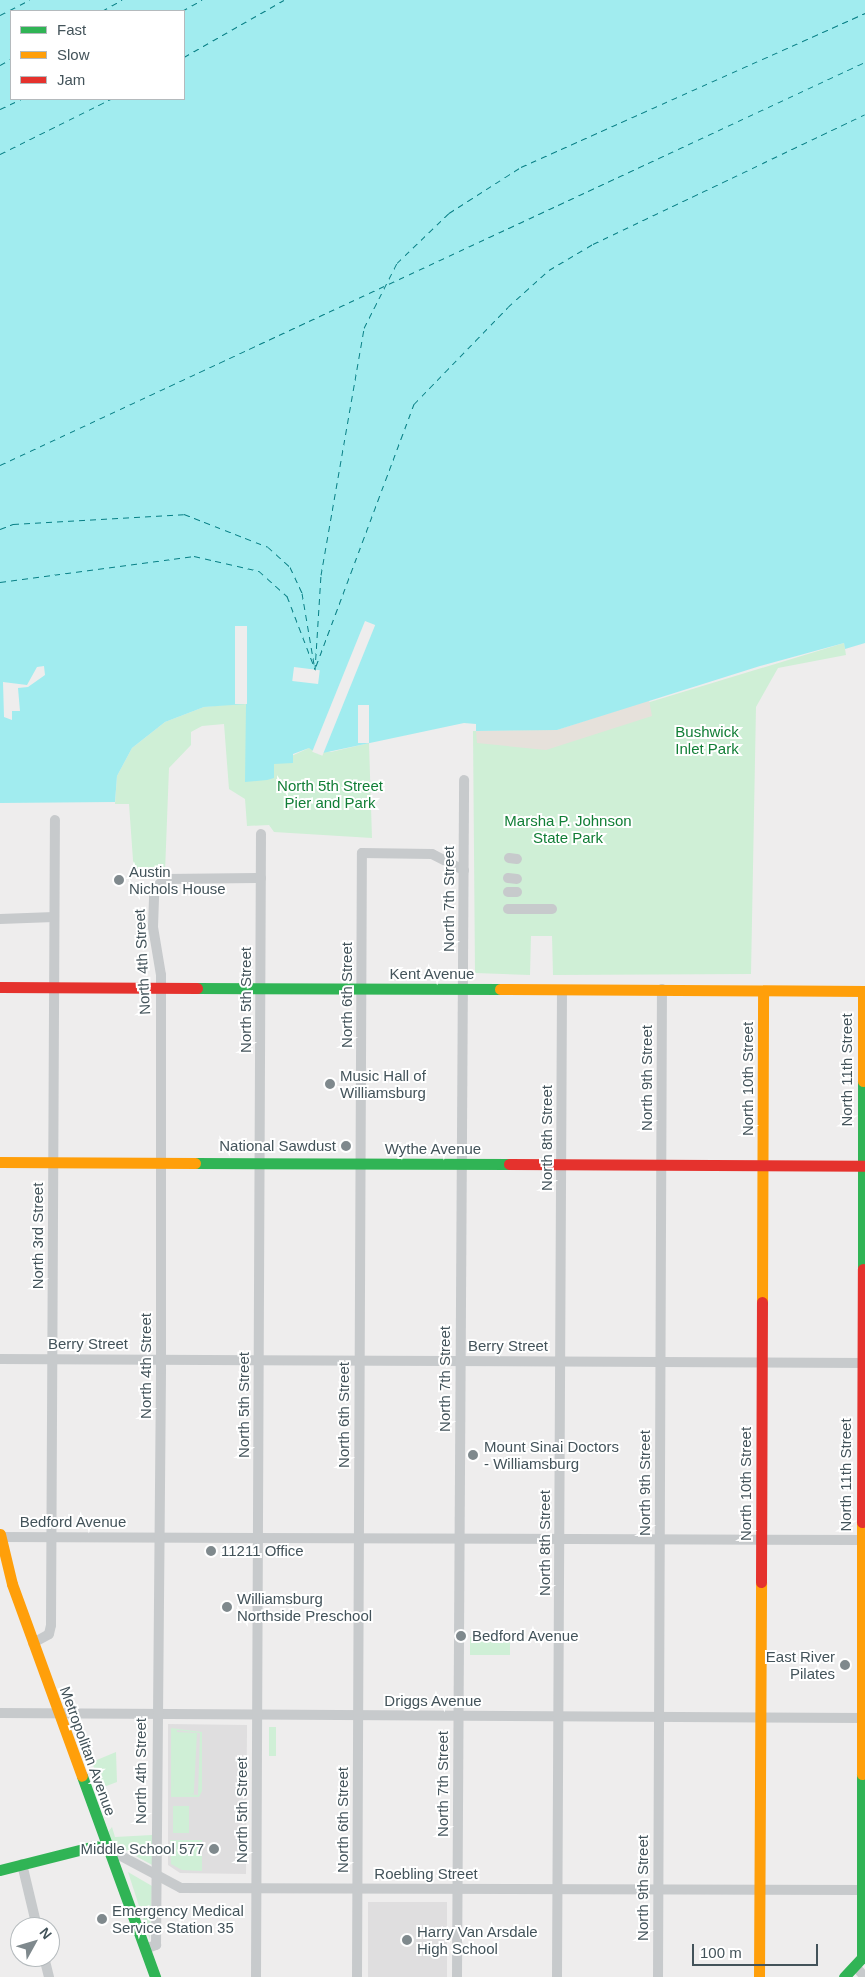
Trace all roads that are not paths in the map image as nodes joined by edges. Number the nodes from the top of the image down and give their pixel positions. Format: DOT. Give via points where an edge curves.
graph roads {
  1 [pos="464,780"];
  2 [pos="55,820"];
  3 [pos="261,834"];
  4 [pos="464,870"];
  5 [pos="261,878"];
  6 [pos="508,909"];
  7 [pos="552,909"];
  8 [pos="54,917"];
  9 [pos="0,919"];
  10 [pos="0,987"];
  11 [pos="54,988"];
  12 [pos="161,988"];
  13 [pos="261,988"];
  14 [pos="463,988"];
  15 [pos="362,989"];
  16 [pos="662,989"];
  17 [pos="562,990"];
  18 [pos="763,991"];
  19 [pos="864,991"];
  20 [pos="0,1162"];
  21 [pos="53,1162"];
  22 [pos="162,1163"];
  23 [pos="261,1163"];
  24 [pos="361,1164"];
  25 [pos="461,1164"];
  26 [pos="562,1164"];
  27 [pos="662,1165"];
  28 [pos="762,1166"];
  29 [pos="863,1166"];
  30 [pos="0,1359"];
  31 [pos="52,1359"];
  32 [pos="161,1360"];
  33 [pos="259,1360"];
  34 [pos="359,1360"];
  35 [pos="460,1361"];
  36 [pos="561,1361"];
  37 [pos="661,1362"];
  38 [pos="761,1362"];
  39 [pos="863,1363"];
  40 [pos="0,1535"];
  41 [pos="51,1537"];
  42 [pos="159,1537"];
  43 [pos="258,1537"];
  44 [pos="359,1538"];
  45 [pos="459,1538"];
  46 [pos="560,1539"];
  47 [pos="660,1539"];
  48 [pos="760,1540"];
  49 [pos="863,1540"];
  50 [pos="33,1643"];
  51 [pos="0,1713"];
  52 [pos="156,1713"];
  53 [pos="59,1714"];
  54 [pos="258,1715"];
  55 [pos="358,1715"];
  56 [pos="458,1716"];
  57 [pos="559,1716"];
  58 [pos="659,1717"];
  59 [pos="760,1717"];
  60 [pos="862,1718"];
  61 [pos="108,1849"];
  62 [pos="22,1864"];
  63 [pos="0,1870"];
  64 [pos="156,1876"];
  65 [pos="357,1888"];
  66 [pos="257,1889"];
  67 [pos="457,1889"];
  68 [pos="558,1890"];
  69 [pos="862,1890"];
  70 [pos="658,1891"];
  71 [pos="759,1891"];
  72 [pos="35,1917"];
  73 [pos="145,1948"];
  74 [pos="860,1960"];
  75 [pos="155,1977"];
  76 [pos="256,1977"];
  77 [pos="357,1977"];
  78 [pos="457,1977"];
  79 [pos="558,1977"];
  80 [pos="658,1977"];
  81 [pos="759,1977"];
  82 [pos="844,1977"];
  83 [pos="865,1977"];
  1 -- 4 [label="street, North 7th Street"];
  2 -- 8 [label="street, North 3rd Street"];
  3 -- 5 [label="street, North 5th Street"];
  4 -- 14 [label="street, North 7th Street"];
  4 -- 15 [label="street, North 6th Street" via="432,854 362,853"];
  5 -- 12 [label="street, North 4th Street" via="172,878 156,883 153,927"];
  5 -- 13 [label="street, North 5th Street"];
  6 -- 7 [label="street"];
  8 -- 9 [label="street"];
  8 -- 11 [label="street, North 3rd Street"];
  10 -- 11 [label="main road, Kent Avenue"];
  11 -- 12 [label="main road, Kent Avenue"];
  11 -- 21 [label="street, North 3rd Street"];
  12 -- 13 [label="main road, Kent Avenue"];
  12 -- 22 [label="street, North 4th Street"];
  13 -- 15 [label="main road, Kent Avenue"];
  13 -- 23 [label="street, North 5th Street"];
  14 -- 15 [label="main road, Kent Avenue"];
  14 -- 17 [label="main road, Kent Avenue"];
  14 -- 25 [label="street, North 7th Street"];
  15 -- 24 [label="street, North 6th Street"];
  16 -- 17 [label="main road, Kent Avenue"];
  16 -- 18 [label="main road, Kent Avenue"];
  16 -- 27 [label="street, North 9th Street"];
  17 -- 26 [label="street, North 8th Street"];
  18 -- 19 [label="main road, Kent Avenue"];
  18 -- 28 [label="main road, North 10th Street"];
  19 -- 29 [label="main road, North 11th Street"];
  20 -- 21 [label="main road, Wythe Avenue"];
  21 -- 22 [label="main road, Wythe Avenue"];
  21 -- 31 [label="street, North 3rd Street"];
  22 -- 23 [label="main road, Wythe Avenue"];
  22 -- 32 [label="street, North 4th Street"];
  23 -- 24 [label="main road, Wythe Avenue"];
  23 -- 33 [label="street, North 5th Street"];
  24 -- 25 [label="main road, Wythe Avenue"];
  24 -- 34 [label="street, North 6th Street"];
  25 -- 26 [label="main road, Wythe Avenue"];
  25 -- 35 [label="street, North 7th Street"];
  26 -- 27 [label="main road, Wythe Avenue"];
  26 -- 36 [label="street, North 8th Street"];
  27 -- 28 [label="main road, Wythe Avenue"];
  27 -- 37 [label="street, North 9th Street"];
  28 -- 29 [label="main road, Wythe Avenue"];
  28 -- 38 [label="main road, North 10th Street"];
  29 -- 39 [label="main road, North 11th Street"];
  30 -- 31 [label="street, Berry Street"];
  31 -- 32 [label="street, Berry Street"];
  31 -- 41 [label="street, North 3rd Street"];
  32 -- 33 [label="street, Berry Street"];
  32 -- 42 [label="street, North 4th Street"];
  33 -- 34 [label="street, Berry Street"];
  33 -- 43 [label="street, North 5th Street"];
  34 -- 35 [label="street, Berry Street"];
  34 -- 44 [label="street, North 6th Street"];
  35 -- 36 [label="street, Berry Street"];
  35 -- 45 [label="street, North 7th Street"];
  36 -- 37 [label="street, Berry Street"];
  36 -- 46 [label="street, North 8th Street"];
  37 -- 38 [label="street, Berry Street"];
  37 -- 47 [label="street, North 9th Street"];
  38 -- 39 [label="street, Berry Street"];
  38 -- 48 [label="main road, North 10th Street"];
  39 -- 49 [label="main road, North 11th Street"];
  40 -- 41 [label="street, Bedford Avenue"];
  40 -- 50 [label="main road, Metropolitan Avenue"];
  41 -- 42 [label="street, Bedford Avenue"];
  41 -- 50 [label="street, North 3rd Street" via="51,1626 49,1634"];
  42 -- 43 [label="street, Bedford Avenue"];
  42 -- 52 [label="street, North 4th Street"];
  43 -- 44 [label="street, Bedford Avenue"];
  43 -- 54 [label="street, North 5th Street"];
  44 -- 45 [label="street, Bedford Avenue"];
  44 -- 55 [label="street, North 6th Street"];
  45 -- 46 [label="street, Bedford Avenue"];
  45 -- 56 [label="street, North 7th Street"];
  46 -- 47 [label="street, Bedford Avenue"];
  46 -- 57 [label="street, North 8th Street"];
  47 -- 48 [label="street, Bedford Avenue"];
  47 -- 58 [label="street, North 9th Street"];
  48 -- 49 [label="street, Bedford Avenue"];
  48 -- 59 [label="main road, North 10th Street"];
  49 -- 60 [label="main road, North 11th Street"];
  50 -- 53 [label="main road, Metropolitan Avenue"];
  51 -- 53 [label="street, Driggs Avenue"];
  52 -- 53 [label="street, Driggs Avenue"];
  52 -- 54 [label="street, Driggs Avenue"];
  52 -- 64 [label="street, North 4th Street"];
  53 -- 61 [label="main road, Metropolitan Avenue"];
  54 -- 55 [label="street, Driggs Avenue"];
  54 -- 66 [label="street, North 5th Street"];
  55 -- 56 [label="street, Driggs Avenue"];
  55 -- 65 [label="street, North 6th Street"];
  56 -- 57 [label="street, Driggs Avenue"];
  56 -- 67 [label="street, North 7th Street"];
  57 -- 58 [label="street, Driggs Avenue"];
  57 -- 68 [label="street, North 8th Street"];
  58 -- 59 [label="street, Driggs Avenue"];
  58 -- 70 [label="street, North 9th Street"];
  59 -- 60 [label="street, Driggs Avenue"];
  59 -- 71 [label="main road, North 10th Street"];
  60 -- 69 [label="main road, North 11th Street"];
  61 -- 62 [label="main road, Roebling Street" via="95,1846"];
  61 -- 64 [label="street, Roebling Street"];
  61 -- 73 [label="main road, Metropolitan Avenue"];
  62 -- 63 [label="main road, Roebling Street"];
  62 -- 72 [label="street"];
  64 -- 66 [label="street, Roebling Street" via="182,1888"];
  64 -- 73 [label="street, North 4th Street" via="156,1945"];
  65 -- 66 [label="street, Roebling Street"];
  65 -- 67 [label="street, Roebling Street"];
  65 -- 77 [label="street, North 6th Street"];
  66 -- 76 [label="street, North 5th Street"];
  67 -- 68 [label="street, Roebling Street"];
  67 -- 78 [label="street, North 7th Street"];
  68 -- 70 [label="street, Roebling Street"];
  68 -- 79 [label="street, North 8th Street"];
  69 -- 71 [label="street, Roebling Street"];
  69 -- 74 [label="main road, North 11th Street"];
  70 -- 71 [label="street, Roebling Street"];
  70 -- 80 [label="street, North 9th Street"];
  71 -- 81 [label="main road, North 10th Street"];
  73 -- 75 [label="main road, Metropolitan Avenue"];
  74 -- 82 [label="main road"];
  74 -- 83 [label="street"];
}
